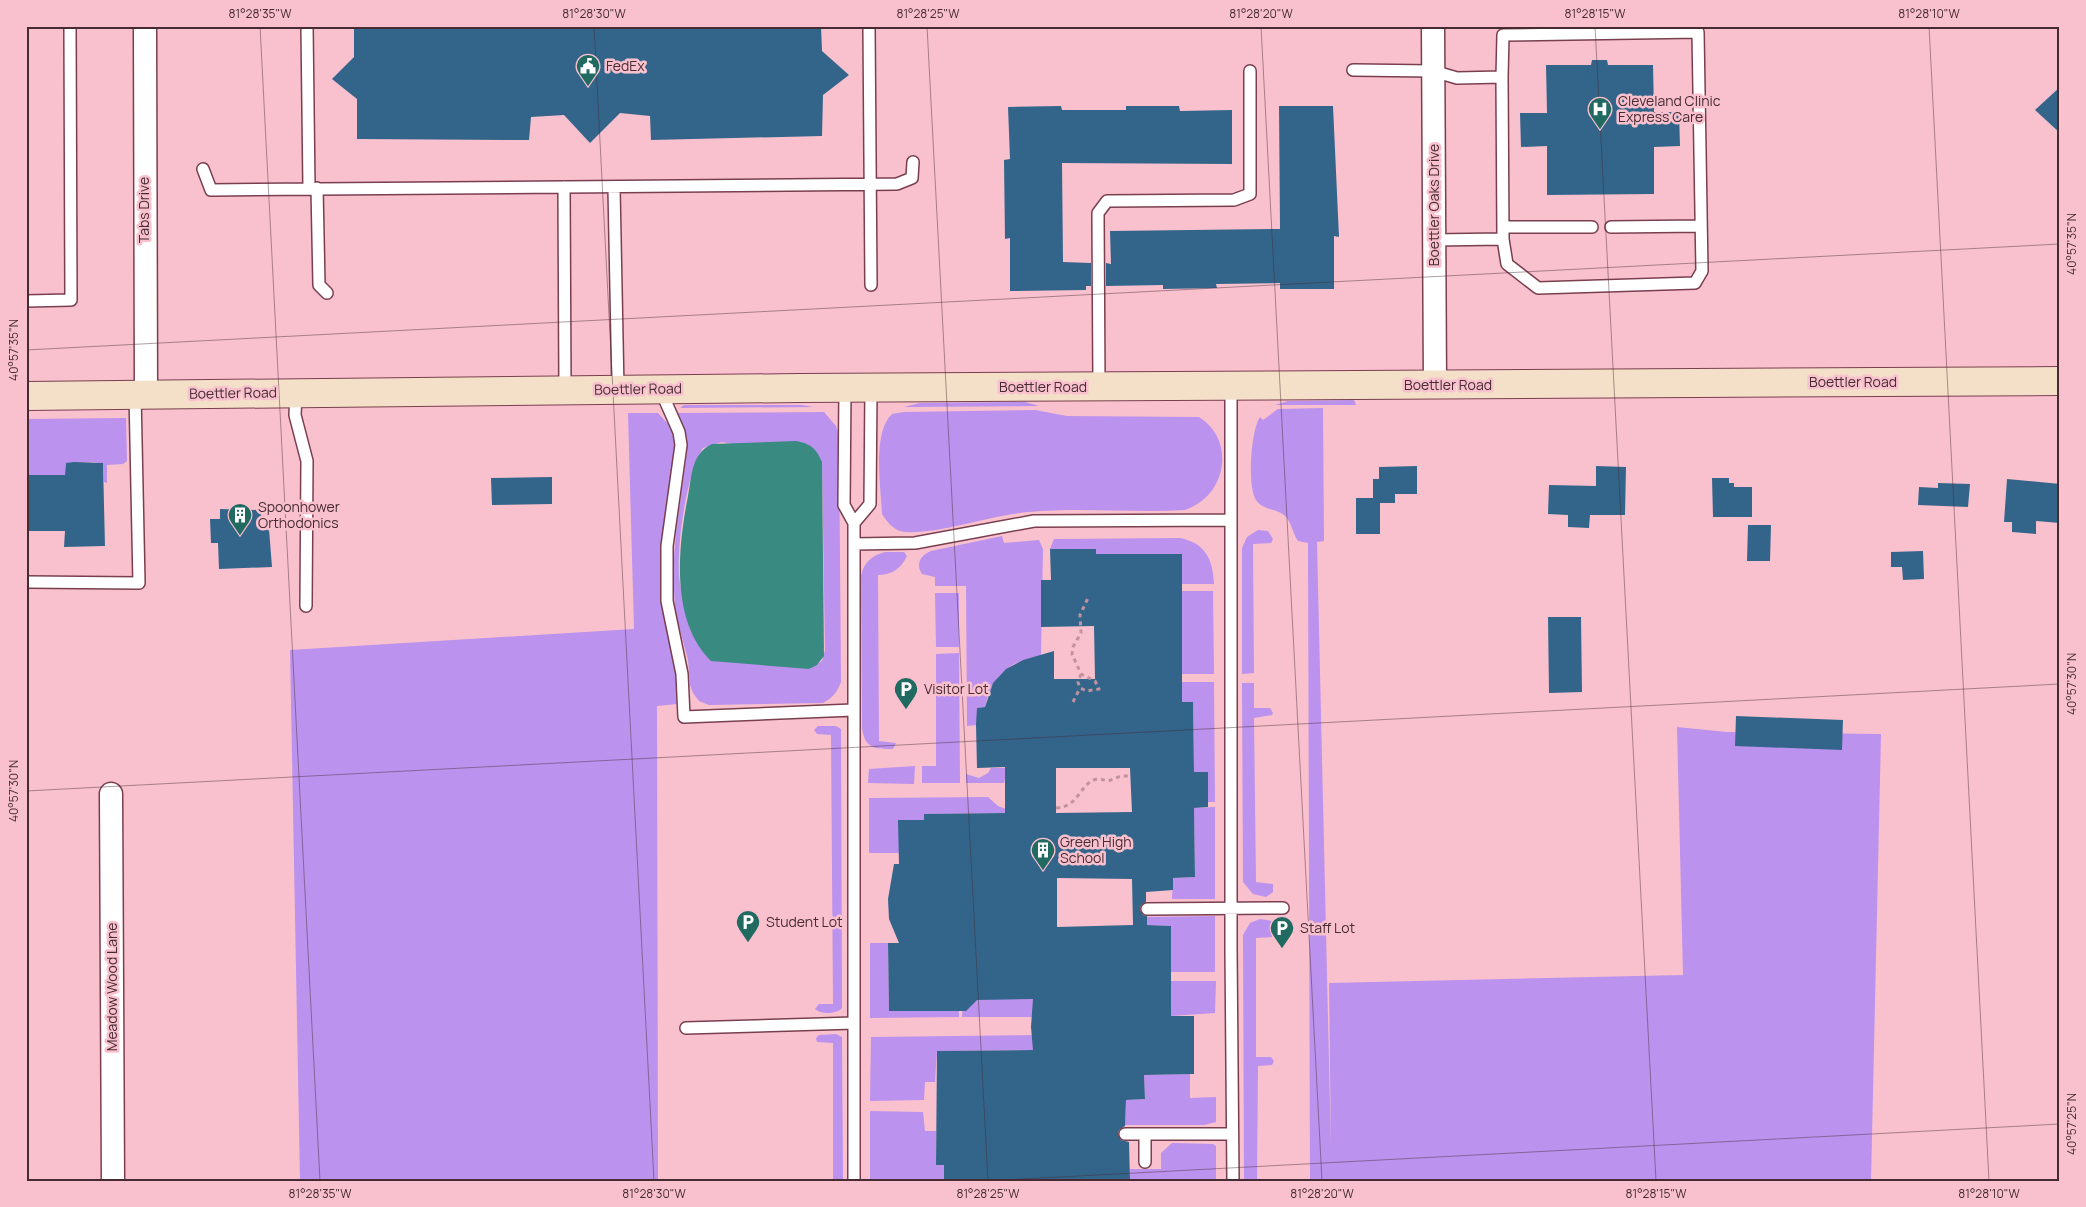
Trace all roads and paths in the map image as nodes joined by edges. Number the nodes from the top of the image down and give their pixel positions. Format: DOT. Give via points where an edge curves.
graph roads {
  1 [pos="70,26"];
  2 [pos="144,26"];
  3 [pos="307,26"];
  4 [pos="869,26"];
  5 [pos="1433,26"];
  6 [pos="1353,70"];
  7 [pos="1250,71"];
  8 [pos="1433,71"];
  9 [pos="1502,77"];
  10 [pos="913,162"];
  11 [pos="203,169"];
  12 [pos="872,185"];
  13 [pos="564,186"];
  14 [pos="313,188"];
  15 [pos="614,188"];
  16 [pos="1701,226"];
  17 [pos="1592,227"];
  18 [pos="1611,227"];
  19 [pos="1503,233"];
  20 [pos="1434,240"];
  21 [pos="871,285"];
  22 [pos="328,293"];
  23 [pos="26,301"];
  24 [pos="2060,381"];
  25 [pos="1435,385"];
  26 [pos="1231,386"];
  27 [pos="1099,387"];
  28 [pos="858,388"];
  29 [pos="660,389"];
  30 [pos="565,390"];
  31 [pos="618,390"];
  32 [pos="296,393"];
  33 [pos="141,394"];
  34 [pos="26,396"];
  35 [pos="1231,520"];
  36 [pos="854,523"];
  37 [pos="854,544"];
  38 [pos="26,582"];
  39 [pos="1089,596"];
  40 [pos="306,606"];
  41 [pos="1081,674"];
  42 [pos="1080,688"];
  43 [pos="1072,702"];
  44 [pos="853,710"];
  45 [pos="1131,776"];
  46 [pos="111,794"];
  47 [pos="1056,808"];
  48 [pos="1283,908"];
  49 [pos="1147,909"];
  50 [pos="1231,910"];
  51 [pos="854,1023"];
  52 [pos="686,1028"];
  53 [pos="1125,1134"];
  54 [pos="1145,1134"];
  55 [pos="1232,1134"];
  56 [pos="1145,1162"];
  57 [pos="113,1181"];
  58 [pos="854,1181"];
  59 [pos="1233,1181"];
  1 -- 23 [label="lane" via="71,300"];
  2 -- 33 [label="street, Tabs Drive"];
  3 -- 14 [label="lane"];
  4 -- 12 [label="lane"];
  5 -- 8 [label="street, Boettler Oaks Drive"];
  6 -- 8 [label="lane"];
  7 -- 27 [label="lane" via="1250,194 1234,200 1107,200 1098,213"];
  8 -- 9 [label="lane" via="1458,78"];
  8 -- 20 [label="street, Boettler Oaks Drive"];
  9 -- 16 [label="lane" via="1503,35 1698,32"];
  9 -- 19 [label="lane"];
  10 -- 12 [label="lane" via="912,178 897,184"];
  11 -- 14 [label="lane" via="211,190"];
  12 -- 15 [label="lane"];
  12 -- 21 [label="lane"];
  13 -- 14 [label="lane"];
  13 -- 15 [label="lane"];
  13 -- 30 [label="lane"];
  14 -- 22 [label="lane" via="319,285"];
  15 -- 31 [label="lane"];
  16 -- 18 [label="lane"];
  16 -- 19 [label="lane" via="1702,271 1695,283 1538,288 1507,264"];
  17 -- 19 [label="lane"];
  19 -- 20 [label="lane"];
  20 -- 25 [label="street, Boettler Oaks Drive"];
  24 -- 25 [label="street, Boettler Road"];
  25 -- 26 [label="street, Boettler Road"];
  26 -- 27 [label="street, Boettler Road"];
  26 -- 35 [label="lane"];
  27 -- 28 [label="street, Boettler Road"];
  28 -- 29 [label="street, Boettler Road"];
  28 -- 36 [label="lane" via="844,505"];
  28 -- 36 [label="lane" via="870,504"];
  29 -- 31 [label="street, Boettler Road"];
  29 -- 44 [label="lane" via="679,432 681,446 667,546 667,601 682,674 684,717"];
  30 -- 31 [label="street, Boettler Road"];
  30 -- 32 [label="street, Boettler Road"];
  32 -- 33 [label="street, Boettler Road"];
  32 -- 40 [label="lane" via="295,415 307,461"];
  33 -- 34 [label="street, Boettler Road"];
  33 -- 38 [label="lane" via="139,583"];
  35 -- 37 [label="lane" via="1034,521 915,544"];
  35 -- 50 [label="lane"];
  36 -- 37 [label="lane"];
  37 -- 44 [label="lane"];
  39 -- 41 [label="path" via="1080,615 1081,633 1072,647"];
  41 -- 42 [label="path"];
  41 -- 42 [label="path" via="1096,682 1099,689 1087,691"];
  42 -- 43 [label="path"];
  44 -- 51 [label="lane"];
  45 -- 47 [label="path" via="1094,780 1075,801"];
  46 -- 57 [label="street, Meadow Wood Lane"];
  48 -- 50 [label="lane"];
  49 -- 50 [label="lane"];
  50 -- 55 [label="lane"];
  51 -- 52 [label="lane"];
  51 -- 58 [label="lane"];
  53 -- 54 [label="lane"];
  54 -- 55 [label="lane"];
  54 -- 56 [label="lane"];
  55 -- 59 [label="lane"];
}
